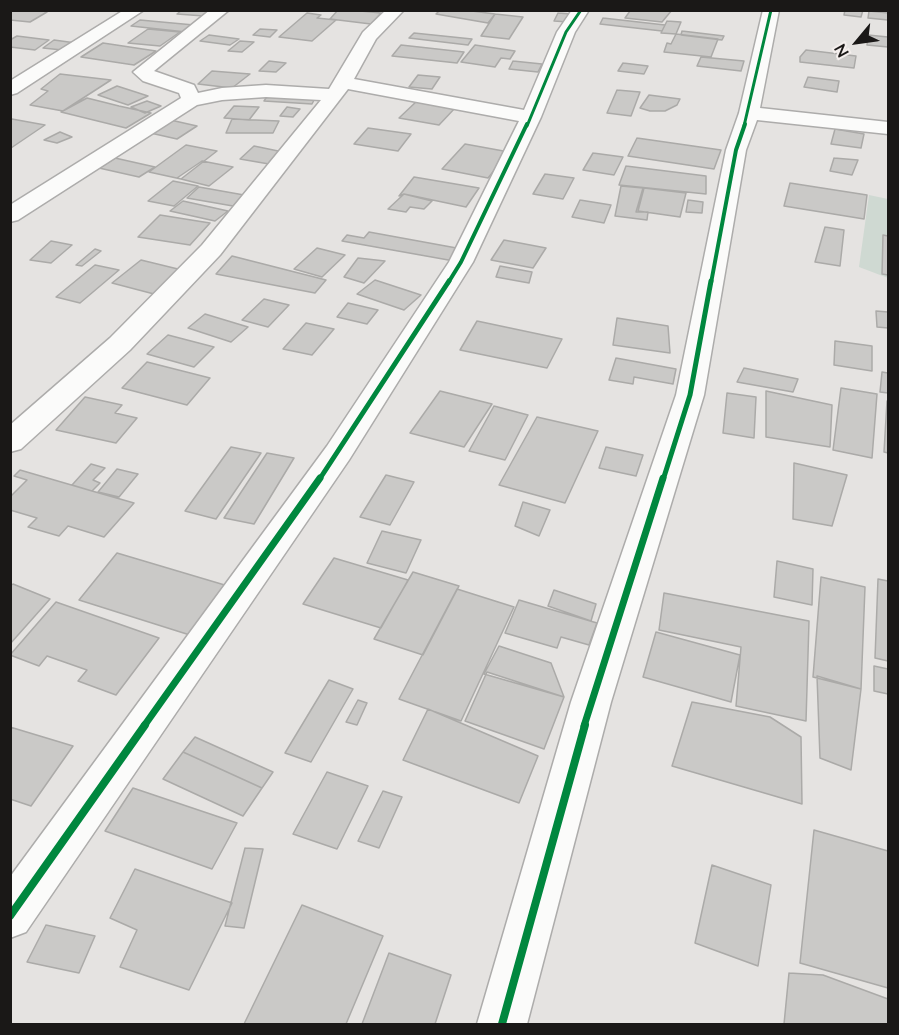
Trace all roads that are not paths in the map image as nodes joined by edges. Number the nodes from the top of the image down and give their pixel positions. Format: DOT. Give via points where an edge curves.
graph roads {
  1 [pos="136,10"];
  2 [pos="221,10"];
  3 [pos="396,10"];
  4 [pos="581,10"];
  5 [pos="771,10"];
  6 [pos="10,89"];
  7 [pos="339,89"];
  8 [pos="191,100"];
  9 [pos="749,113"];
  10 [pos="531,117"];
  11 [pos="888,128"];
  12 [pos="10,215"];
  13 [pos="10,442"];
  14 [pos="10,916"];
  15 [pos="502,1024"];
  1 -- 6 [label="street"];
  2 -- 8 [label="street" via="142,72 187,89"];
  3 -- 7 [label="street" via="369,36"];
  4 -- 10 [label="street" via="566,32"];
  5 -- 9 [label="street"];
  7 -- 8 [label="street" via="222,94"];
  7 -- 10 [label="street"];
  7 -- 13 [label="street" via="211,250 120,344"];
  8 -- 12 [label="street"];
  9 -- 11 [label="street"];
  9 -- 15 [label="street" via="736,150 690,395 591,702"];
  10 -- 14 [label="street" via="461,262 338,453"];
}
